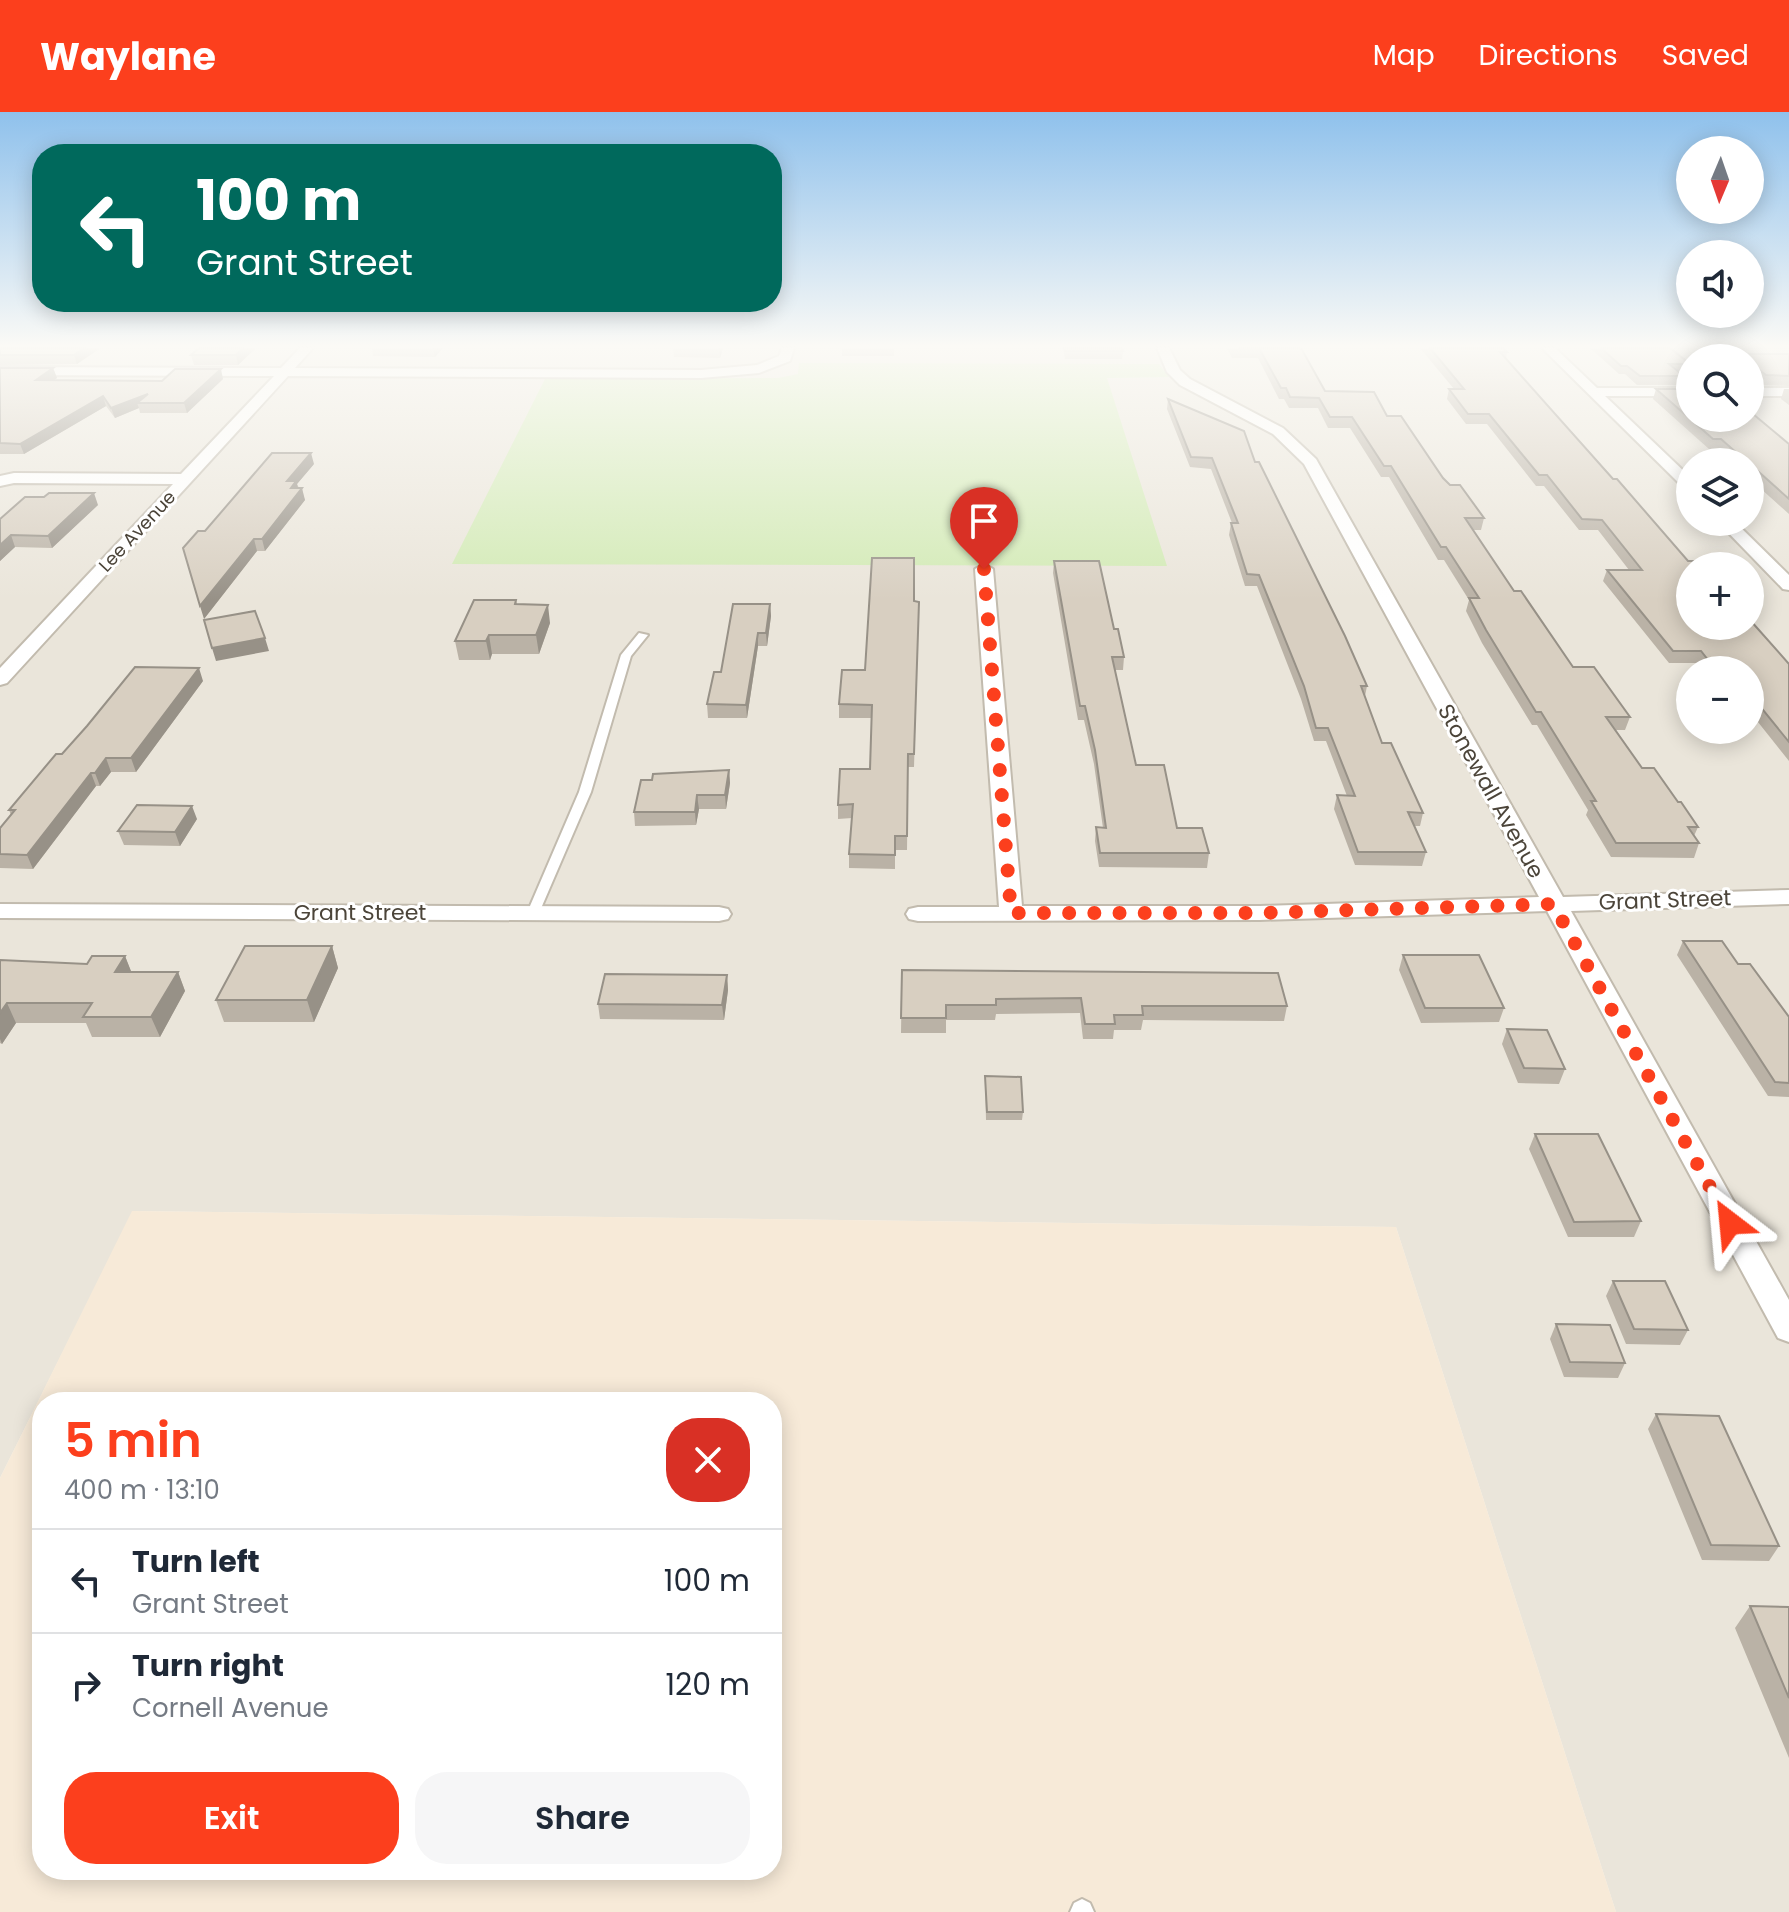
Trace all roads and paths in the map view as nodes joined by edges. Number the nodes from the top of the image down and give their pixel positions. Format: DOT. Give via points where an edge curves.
graph roads {
  1 [pos="228,432"];
  2 [pos="1279,432"];
  3 [pos="1635,432"];
  4 [pos="1676,472"];
  5 [pos="185,479"];
  6 [pos="0,481"];
  7 [pos="1740,536"];
  8 [pos="984,569"];
  9 [pos="1789,585"];
  10 [pos="643,635"];
  11 [pos="0,679"];
  12 [pos="1789,897"];
  13 [pos="1553,904"];
  14 [pos="0,911"];
  15 [pos="533,913"];
  16 [pos="1011,913"];
  17 [pos="719,914"];
  18 [pos="918,914"];
  19 [pos="1789,1329"];
  1 -- 5 [label="street, Lee Avenue"];
  2 -- 13 [label="street, Stonewall Avenue" via="1311,462"];
  3 -- 4 [label="street"];
  5 -- 6 [label="street"];
  5 -- 11 [label="street, Lee Avenue"];
  7 -- 9 [label="street"];
  8 -- 16 [label="street"];
  10 -- 15 [label="lane" via="626,655 585,792"];
  12 -- 13 [label="street, Grant Street"];
  13 -- 16 [label="street, Grant Street" via="1260,913"];
  13 -- 19 [label="street, Stonewall Avenue"];
  14 -- 15 [label="street, Grant Street"];
  15 -- 17 [label="street, Grant Street"];
  16 -- 18 [label="street, Grant Street"];
}
